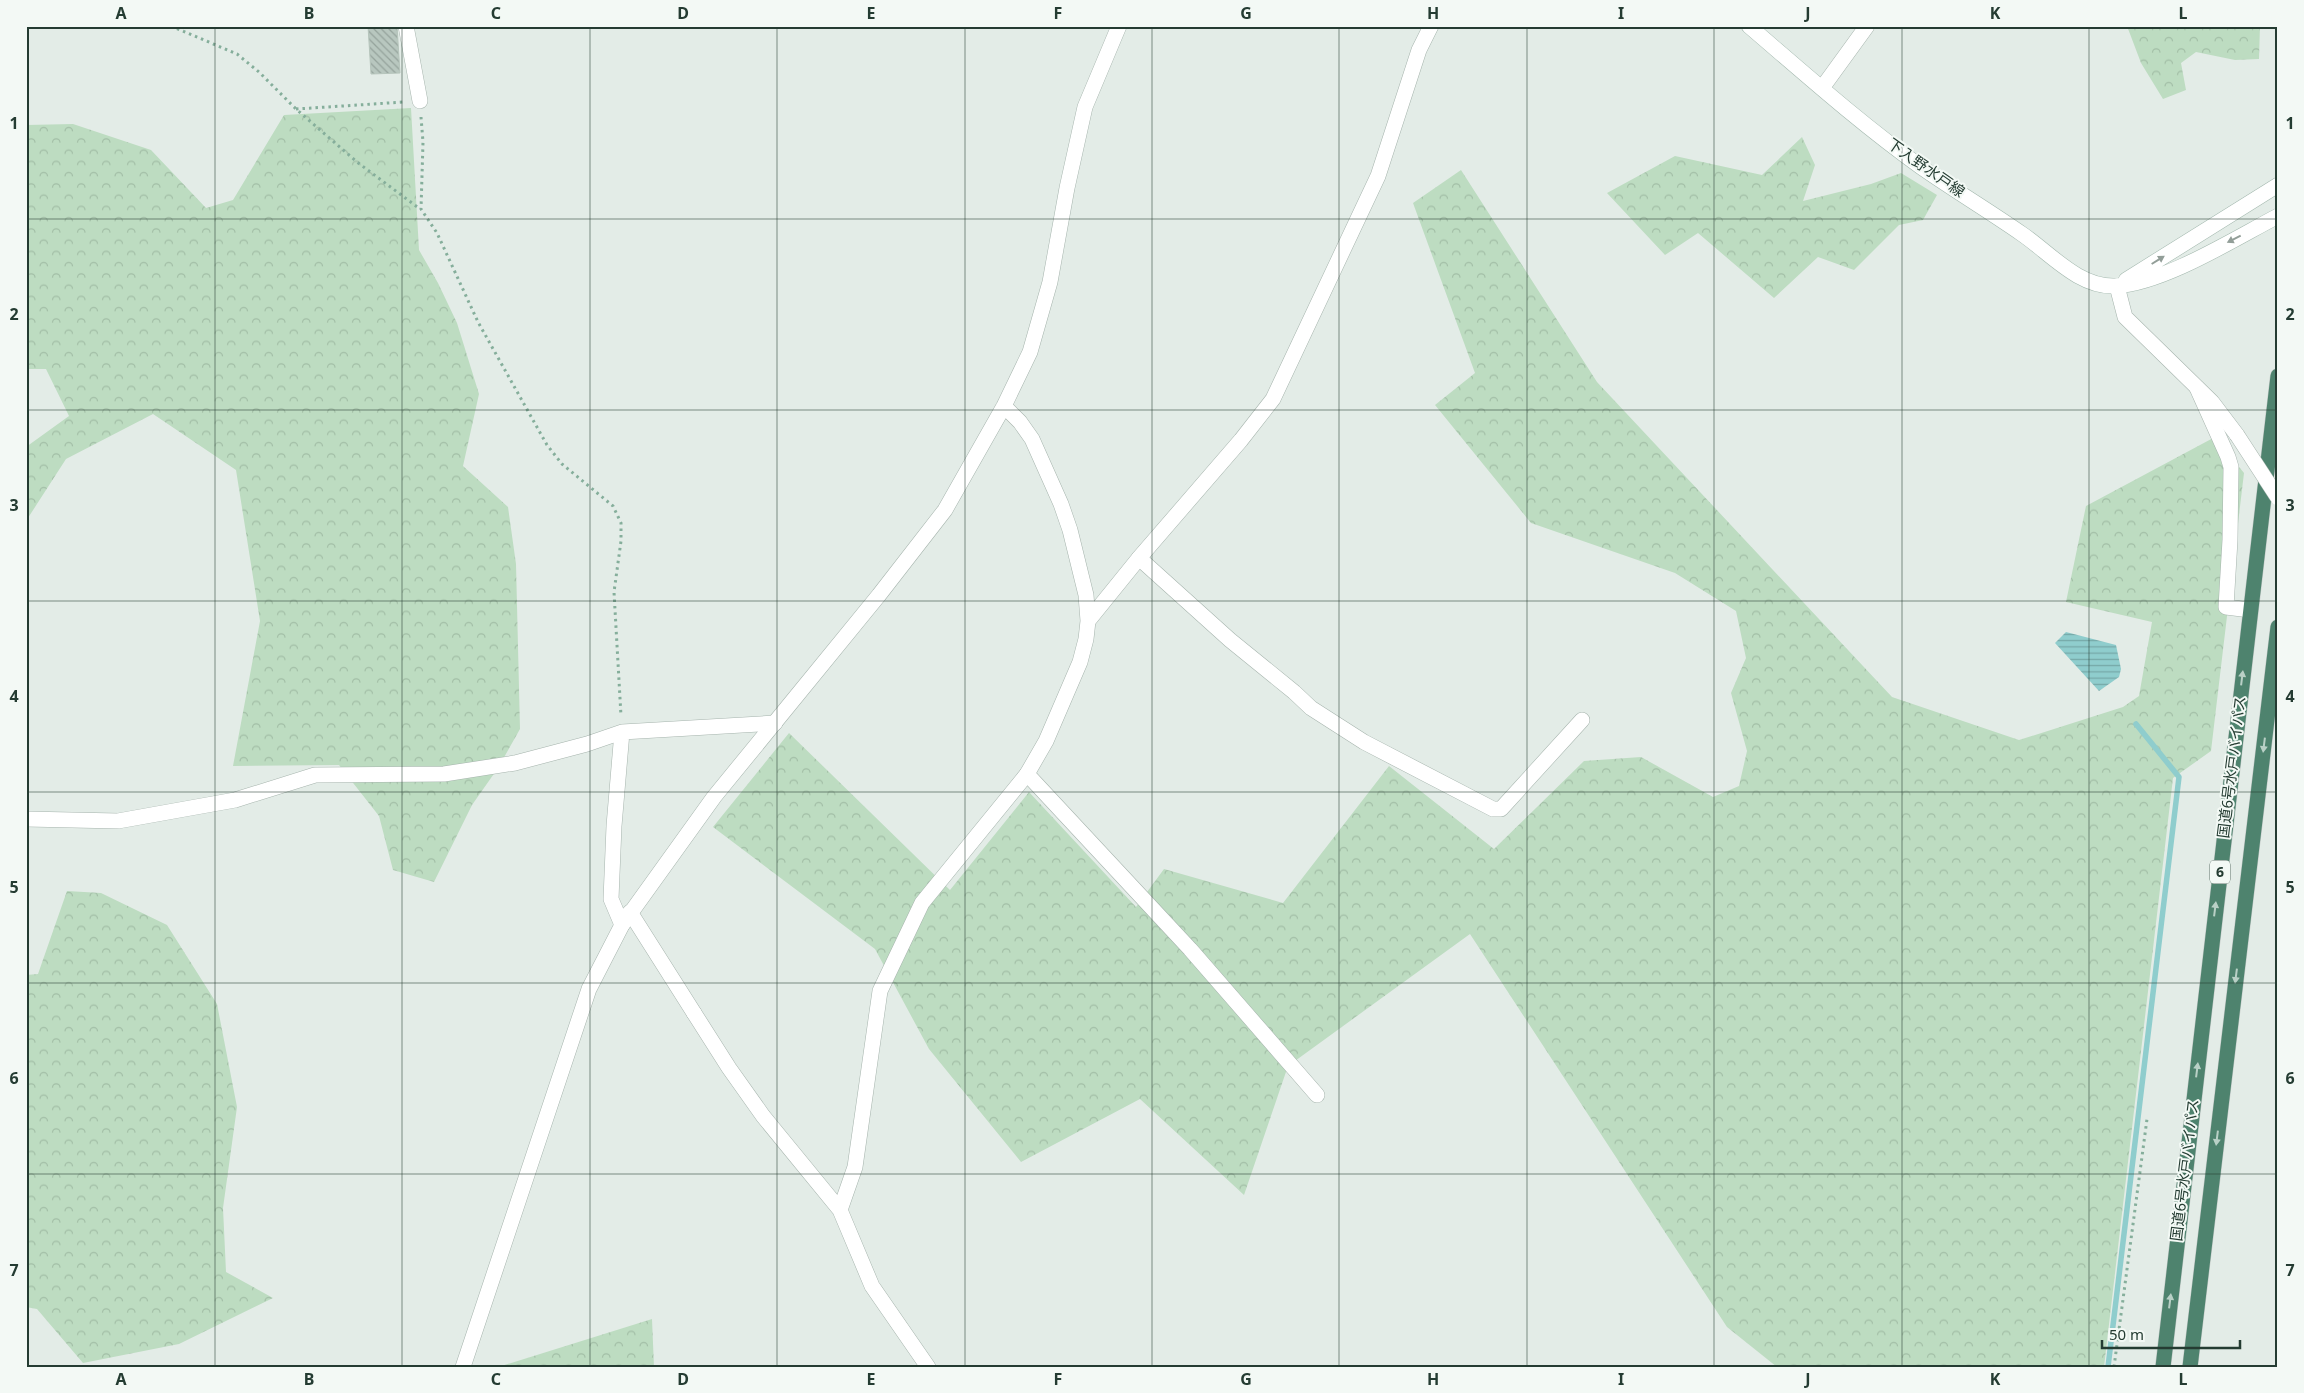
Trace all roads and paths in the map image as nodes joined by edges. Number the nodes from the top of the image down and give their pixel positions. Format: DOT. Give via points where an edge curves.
graph roads {
  1 [pos="171,26"];
  2 [pos="406,26"];
  3 [pos="1119,26"];
  4 [pos="1431,26"];
  5 [pos="1749,26"];
  6 [pos="1867,26"];
  7 [pos="1822,88"];
  8 [pos="420,101"];
  9 [pos="296,109"];
  10 [pos="2278,185"];
  11 [pos="421,209"];
  12 [pos="2278,216"];
  13 [pos="2116,286"];
  14 [pos="2278,376"];
  15 [pos="2198,388"];
  16 [pos="1004,406"];
  17 [pos="2278,498"];
  18 [pos="1139,558"];
  19 [pos="2250,610"];
  20 [pos="1088,621"];
  21 [pos="2278,627"];
  22 [pos="1582,720"];
  23 [pos="775,723"];
  24 [pos="622,732"];
  25 [pos="1027,774"];
  26 [pos="26,819"];
  27 [pos="630,912"];
  28 [pos="622,925"];
  29 [pos="1317,1095"];
  30 [pos="2147,1119"];
  31 [pos="840,1210"];
  32 [pos="463,1367"];
  33 [pos="928,1367"];
  34 [pos="2114,1367"];
  35 [pos="2163,1367"];
  36 [pos="2190,1367"];
  1 -- 9 [label="path" via="236,54"];
  2 -- 8 [label="street"];
  3 -- 16 [label="street" via="1085,107 1066,188 1050,282 1030,352"];
  4 -- 18 [label="street" via="1419,50 1378,176 1273,399"];
  5 -- 7 [label="street, 下入野水戸線"];
  6 -- 7 [label="street"];
  7 -- 13 [label="street, 下入野水戸線" via="1921,166 2076,274 2090,282"];
  8 -- 9 [label="path"];
  8 -- 11 [label="path" via="423,142"];
  9 -- 11 [label="path" via="357,162"];
  13 -- 10 [label="street, one-way"];
  11 -- 24 [label="path" via="437,233 478,322 547,445 562,464 613,506 621,522 614,592"];
  12 -- 13 [label="street, 下入野水戸線, one-way" via="2172,271"];
  13 -- 15 [label="street" via="2124,317"];
  14 -- 19 [label="highway, 国道6号水戸バイパス / 6"];
  15 -- 17 [label="street, bridge" via="2225,417"];
  15 -- 19 [label="street" via="2231,467 2226,608"];
  16 -- 20 [label="street" via="1032,440 1061,504 1086,594"];
  16 -- 23 [label="street" via="945,510"];
  18 -- 20 [label="street"];
  18 -- 22 [label="street" via="1311,708 1364,742 1493,809 1501,809"];
  35 -- 19 [label="highway, 国道6号水戸バイパス / 6, one-way"];
  20 -- 25 [label="street" via="1080,662 1046,741"];
  21 -- 36 [label="highway, 国道6号水戸バイパス / 6, one-way"];
  23 -- 24 [label="street"];
  23 -- 27 [label="street" via="714,797"];
  24 -- 26 [label="street" via="515,762 444,774 315,775 235,800 118,820"];
  24 -- 28 [label="street" via="611,899"];
  25 -- 29 [label="street" via="1190,949"];
  25 -- 31 [label="street" via="922,903 880,991 855,1167"];
  27 -- 28 [label="street"];
  27 -- 31 [label="street" via="729,1068 763,1116"];
  28 -- 32 [label="street" via="589,989"];
  30 -- 34 [label="path"];
  31 -- 33 [label="street" via="872,1286"];
}
